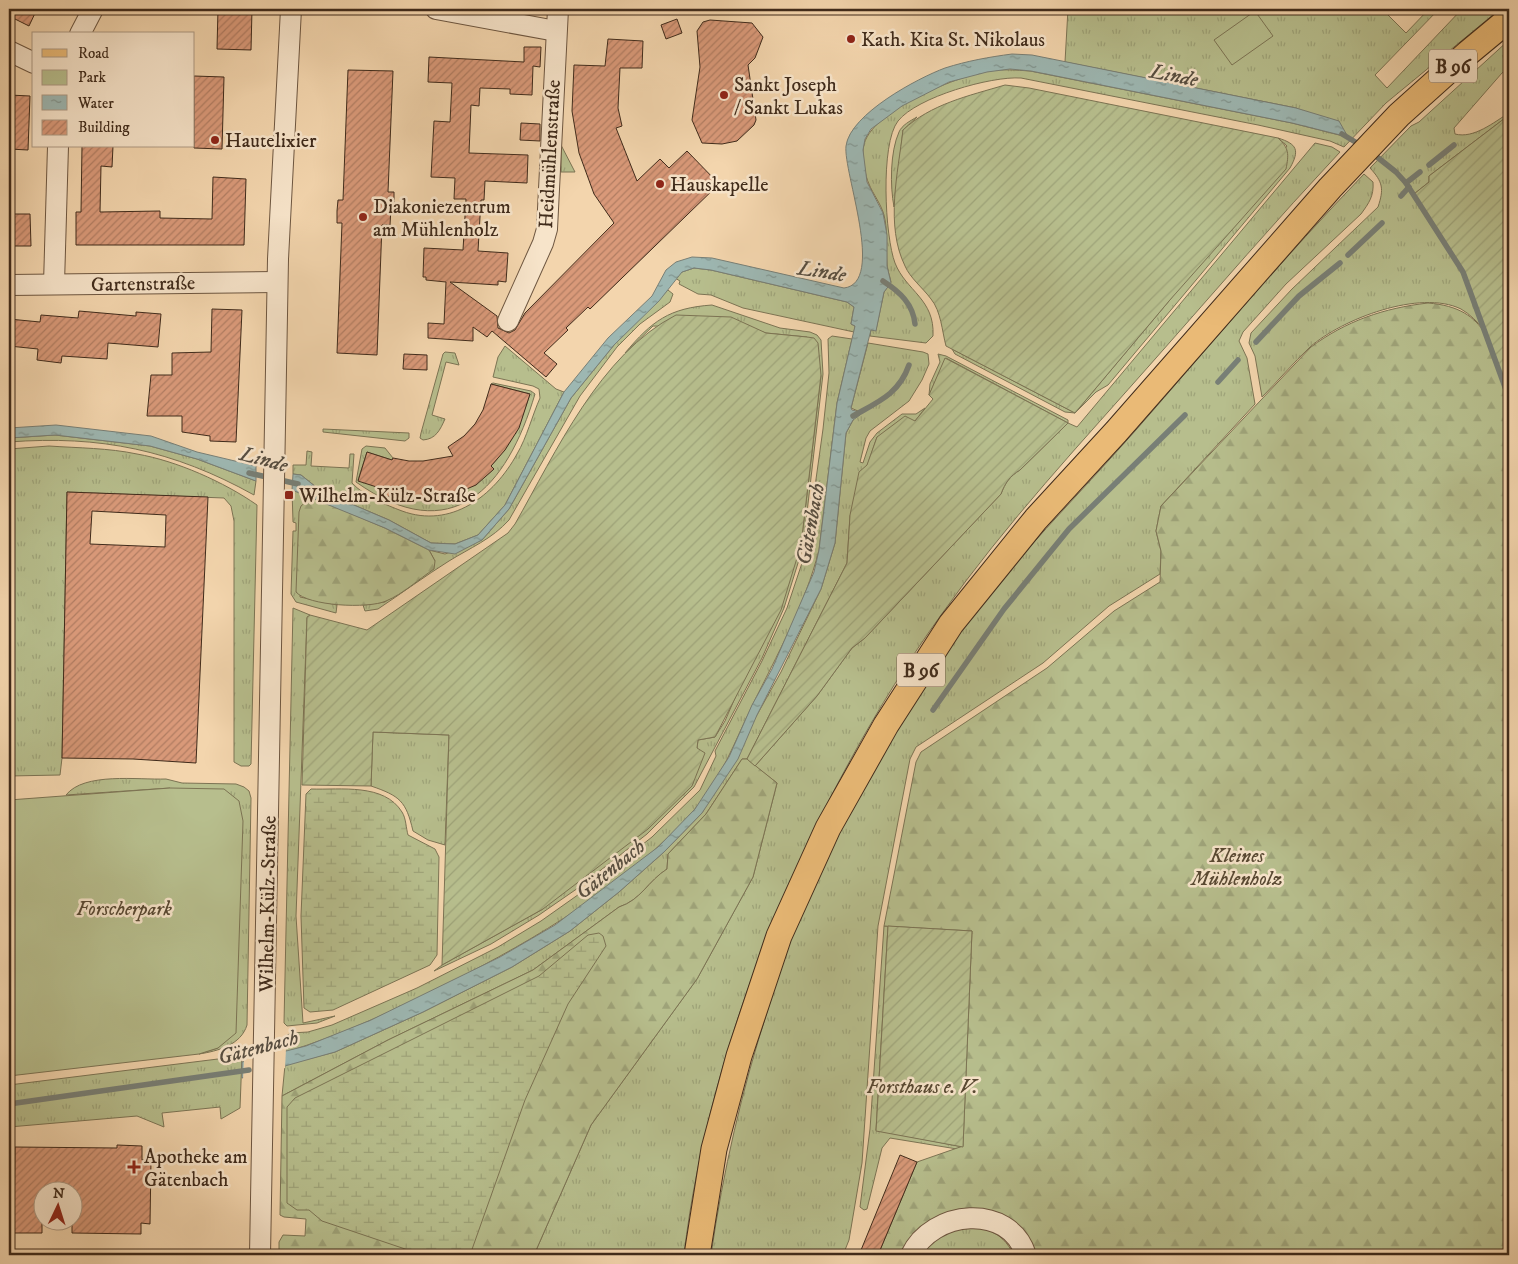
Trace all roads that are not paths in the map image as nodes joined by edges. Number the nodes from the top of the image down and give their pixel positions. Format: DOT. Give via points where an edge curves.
graph roads {
  1 [pos="93,9"];
  2 [pos="291,9"];
  3 [pos="436,9"];
  4 [pos="558,9"];
  5 [pos="1509,20"];
  6 [pos="556,31"];
  7 [pos="81,32"];
  8 [pos="9,51"];
  9 [pos="32,62"];
  10 [pos="58,148"];
  11 [pos="277,282"];
  12 [pos="54,284"];
  13 [pos="9,285"];
  14 [pos="508,321"];
  15 [pos="260,1255"];
  16 [pos="697,1255"];
  17 [pos="911,1255"];
  18 [pos="1026,1255"];
  1 -- 7 [label="street"];
  2 -- 11 [label="street, Wilhelm-Külz-Straße"];
  3 -- 6 [label="street"];
  4 -- 6 [label="street, Heidmühlenstraße"];
  5 -- 16 [label="main road, B 96" via="1399,115 1330,188 1116,432 1036,518 951,624 886,725 828,828 779,936 739,1056 717,1140"];
  6 -- 14 [label="street, Heidmühlenstraße" via="547,229 544,243"];
  8 -- 9 [label="street"];
  10 -- 12 [label="street"];
  11 -- 12 [label="street, Gartenstraße"];
  11 -- 15 [label="street, Wilhelm-Külz-Straße"];
  12 -- 13 [label="street, Gartenstraße"];
  17 -- 18 [label="street" via="914,1247 933,1228 954,1219 972,1218 1005,1228"];
}
